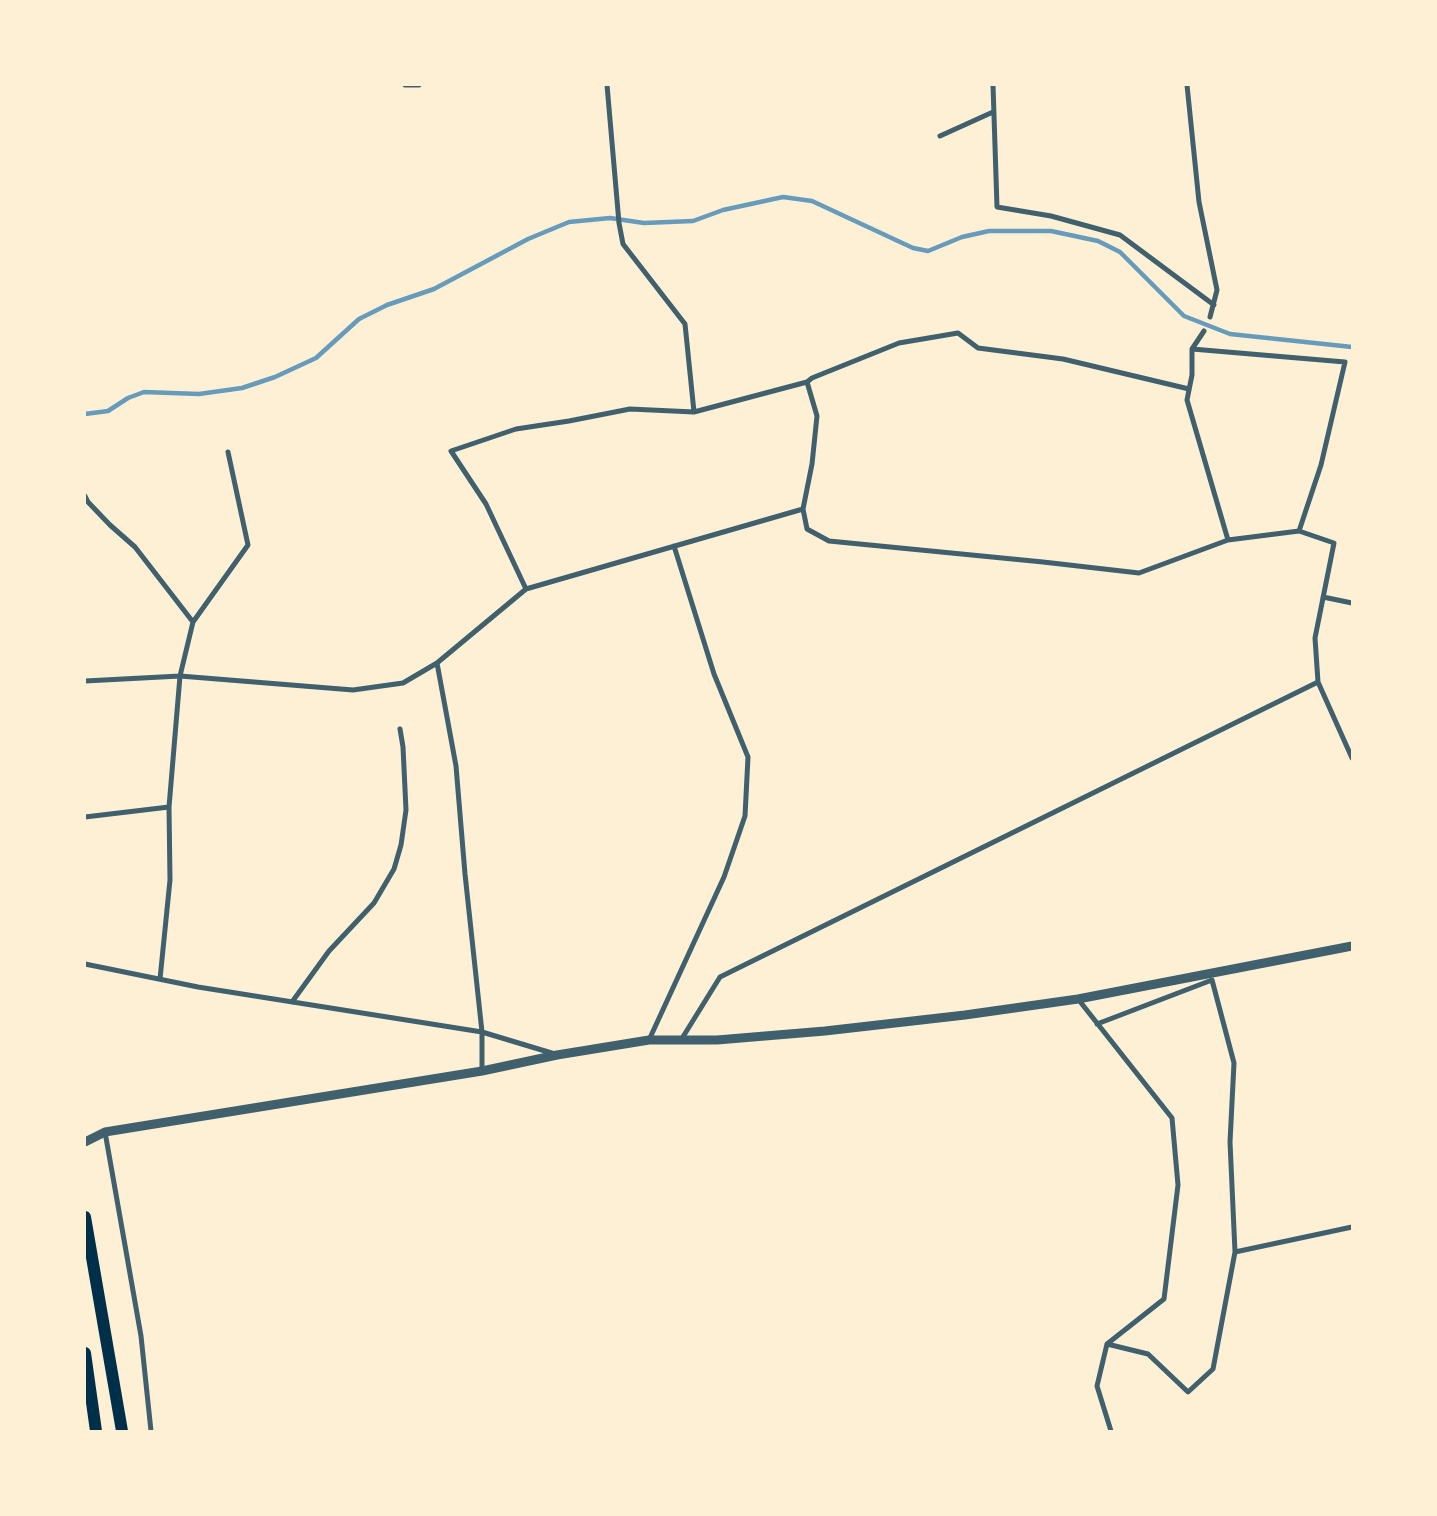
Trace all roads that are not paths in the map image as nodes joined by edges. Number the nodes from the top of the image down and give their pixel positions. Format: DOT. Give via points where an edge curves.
graph roads {
  1 [pos="405,85"];
  2 [pos="419,85"];
  3 [pos="607,85"];
  4 [pos="992,85"];
  5 [pos="1188,85"];
  6 [pos="993,112"];
  7 [pos="940,136"];
  8 [pos="1214,305"];
  9 [pos="1210,317"];
  10 [pos="1204,331"];
  11 [pos="1192,349"];
  12 [pos="807,382"];
  13 [pos="1189,389"];
  14 [pos="694,412"];
  15 [pos="228,452"];
  16 [pos="85,496"];
  17 [pos="803,509"];
  18 [pos="1299,532"];
  19 [pos="1228,540"];
  20 [pos="674,546"];
  21 [pos="526,589"];
  22 [pos="1323,597"];
  23 [pos="1352,603"];
  24 [pos="193,622"];
  25 [pos="437,663"];
  26 [pos="180,676"];
  27 [pos="85,681"];
  28 [pos="1318,682"];
  29 [pos="400,729"];
  30 [pos="1352,758"];
  31 [pos="169,806"];
  32 [pos="85,817"];
  33 [pos="1352,946"];
  34 [pos="85,964"];
  35 [pos="160,979"];
  36 [pos="1078,999"];
  37 [pos="292,1002"];
  38 [pos="1097,1024"];
  39 [pos="482,1032"];
  40 [pos="650,1040"];
  41 [pos="681,1040"];
  42 [pos="557,1055"];
  43 [pos="482,1071"];
  44 [pos="105,1132"];
  45 [pos="85,1142"];
  46 [pos="85,1217"];
  47 [pos="1352,1227"];
  48 [pos="1235,1252"];
  49 [pos="1107,1344"];
  50 [pos="85,1353"];
  51 [pos="96,1431"];
  52 [pos="122,1431"];
  53 [pos="151,1431"];
  54 [pos="1111,1431"];
  1 -- 2 [label="street"];
  3 -- 14 [label="street" via="619,222 624,244 685,324"];
  4 -- 6 [label="street"];
  5 -- 8 [label="street" via="1199,202 1217,290"];
  6 -- 7 [label="street"];
  6 -- 8 [label="street" via="997,207 1051,216 1120,235"];
  8 -- 9 [label="street"];
  10 -- 11 [label="street"];
  11 -- 13 [label="street"];
  11 -- 18 [label="street" via="1344,362 1321,465"];
  12 -- 13 [label="street" via="899,343 958,332 978,348 1063,359"];
  12 -- 14 [label="street"];
  12 -- 17 [label="street" via="817,416"];
  13 -- 19 [label="street" via="1188,400"];
  14 -- 21 [label="street" via="630,408 516,429 451,452 486,504"];
  15 -- 24 [label="street" via="248,545"];
  16 -- 24 [label="street" via="135,547"];
  17 -- 19 [label="street" via="807,529 829,541 1139,573"];
  17 -- 20 [label="street"];
  18 -- 19 [label="street"];
  18 -- 22 [label="street" via="1334,543"];
  20 -- 21 [label="street"];
  20 -- 40 [label="street" via="714,674 748,757 745,816 724,877"];
  21 -- 25 [label="street"];
  22 -- 23 [label="street"];
  22 -- 28 [label="street" via="1315,638"];
  24 -- 26 [label="street"];
  25 -- 26 [label="street" via="402,684 353,690"];
  25 -- 39 [label="street" via="456,766"];
  26 -- 27 [label="street"];
  26 -- 31 [label="street"];
  28 -- 30 [label="street"];
  28 -- 41 [label="street" via="720,978"];
  29 -- 37 [label="street" via="406,810 394,869 374,903 329,951"];
  31 -- 32 [label="street"];
  31 -- 35 [label="street" via="170,880"];
  33 -- 36 [label="street"];
  34 -- 35 [label="street"];
  35 -- 37 [label="street"];
  36 -- 38 [label="street"];
  36 -- 41 [label="street" via="825,1031"];
  37 -- 39 [label="street"];
  38 -- 48 [label="street" via="1212,980 1234,1063 1230,1142"];
  38 -- 49 [label="street" via="1172,1118 1178,1185 1164,1299"];
  39 -- 42 [label="street"];
  39 -- 43 [label="street"];
  40 -- 41 [label="street"];
  40 -- 42 [label="street"];
  42 -- 43 [label="street"];
  43 -- 44 [label="street"];
  44 -- 45 [label="street"];
  44 -- 53 [label="street" via="140,1336"];
  46 -- 52 [label="main road"];
  47 -- 48 [label="street"];
  48 -- 49 [label="street" via="1213,1369 1188,1392 1148,1354"];
  49 -- 54 [label="street" via="1097,1386"];
  50 -- 51 [label="main road"];
}
